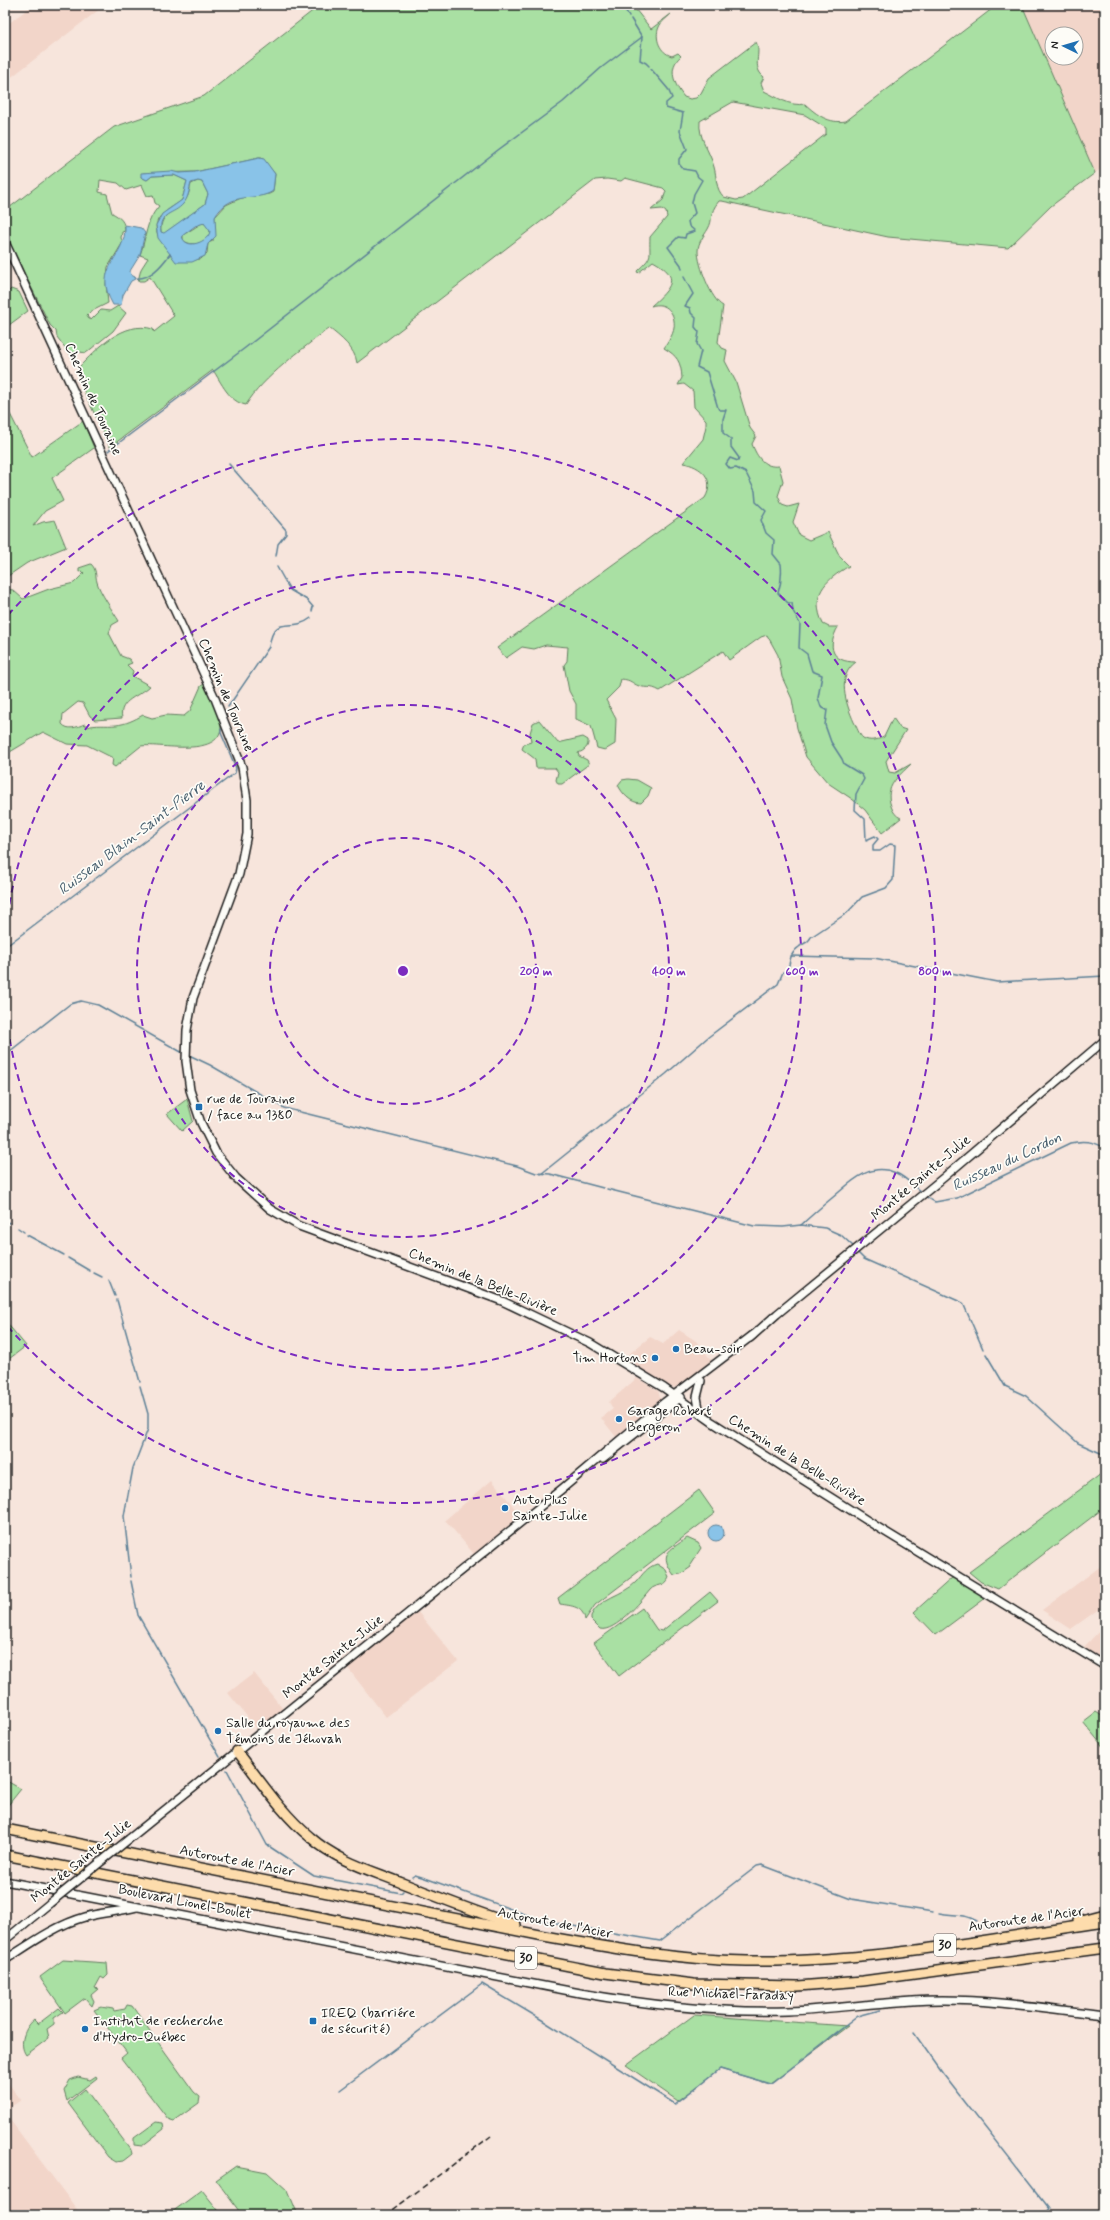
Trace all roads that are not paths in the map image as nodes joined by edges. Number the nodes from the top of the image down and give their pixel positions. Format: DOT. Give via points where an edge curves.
graph roads {
  1 [pos="5,242"];
  2 [pos="1105,1040"];
  3 [pos="270,1208"];
  4 [pos="753,1335"];
  5 [pos="701,1381"];
  6 [pos="676,1397"];
  7 [pos="700,1414"];
  8 [pos="1105,1666"];
  9 [pos="237,1751"];
  10 [pos="5,1829"];
  11 [pos="5,1855"];
  12 [pos="5,1881"];
  13 [pos="139,1906"];
  14 [pos="1105,1914"];
  15 [pos="1105,1922"];
  16 [pos="1032,1932"];
  17 [pos="560,1939"];
  18 [pos="5,1940"];
  19 [pos="1105,1948"];
  20 [pos="360,1950"];
  21 [pos="5,1960"];
  22 [pos="1105,2015"];
  1 -- 3 [label="street, Chemin de Touraine" via="214,696 236,748 243,773 248,813 244,855 195,991 188,1023 186,1059 192,1097 209,1140 236,1178"];
  2 -- 4 [label="street, Montée Sainte-Julie"];
  3 -- 6 [label="street, Chemin de la Belle-Rivière" via="306,1228 528,1312 590,1343"];
  4 -- 5 [label="street, Montée Sainte-Julie"];
  4 -- 6 [label="street, Montée Sainte-Julie"];
  5 -- 6 [label="street, Montée Sainte-Julie"];
  5 -- 7 [label="street" via="697,1395"];
  6 -- 7 [label="street, Chemin de la Belle-Rivière"];
  6 -- 9 [label="street, Montée Sainte-Julie"];
  7 -- 8 [label="street, Chemin de la Belle-Rivière" via="879,1528"];
  9 -- 17 [label="highway" via="294,1823 335,1856 474,1912"];
  9 -- 18 [label="street, Montée Sainte-Julie, bridge"];
  10 -- 17 [label="highway, Autoroute de l'Acier / 30"];
  11 -- 19 [label="highway, 30" via="604,1973 694,1984 774,1986 846,1982"];
  12 -- 13 [label="street, Boulevard Lionel-Boulet"];
  13 -- 20 [label="street, Boulevard Lionel-Boulet"];
  13 -- 21 [label="street" via="72,1921"];
  14 -- 16 [label="highway"];
  15 -- 16 [label="highway, Autoroute de l'Acier / 30"];
  16 -- 17 [label="highway, Autoroute de l'Acier / 30" via="865,1955 782,1961 732,1961 668,1956"];
  20 -- 22 [label="street, Rue Michael-Faraday" via="580,1993 672,2006 784,2011 953,2000"];
}
